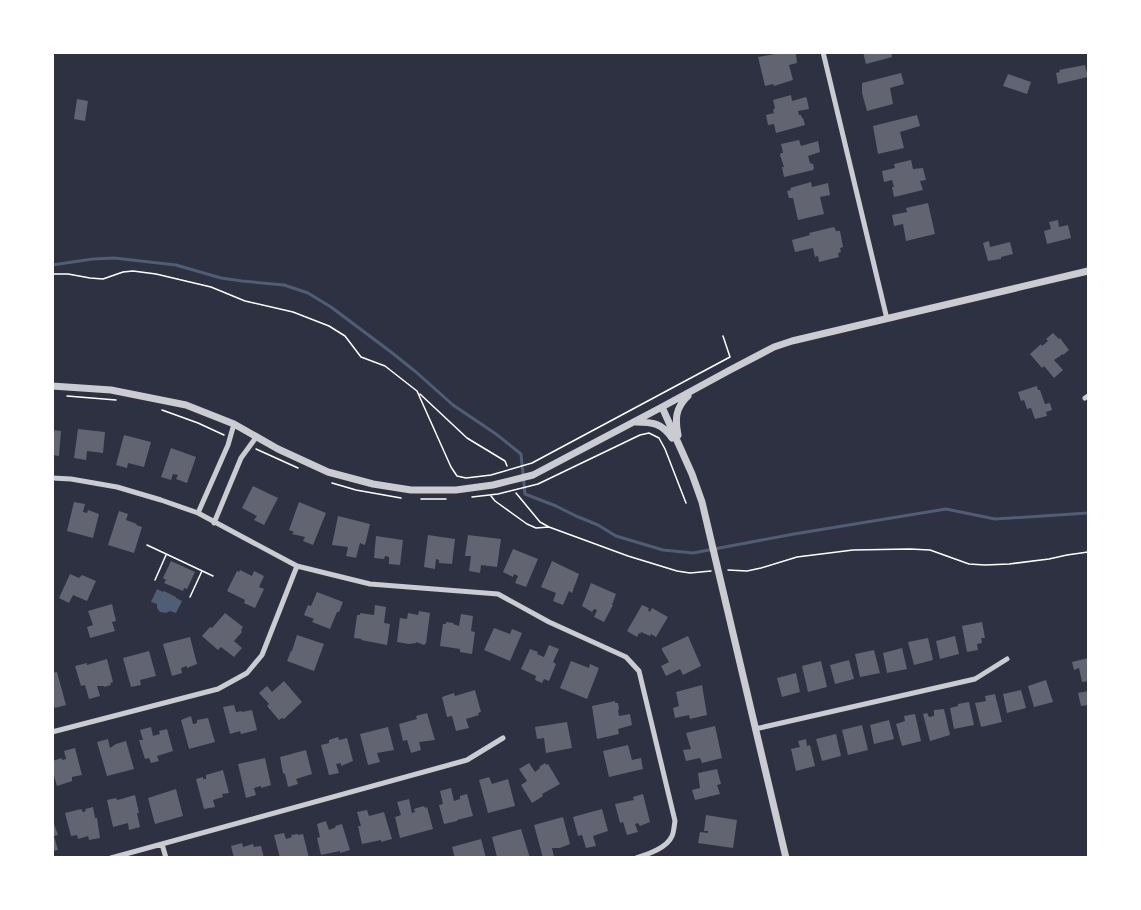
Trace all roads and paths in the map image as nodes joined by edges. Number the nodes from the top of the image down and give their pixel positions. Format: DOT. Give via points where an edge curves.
graph roads {
  1 [pos="823,52"];
  2 [pos="1089,271"];
  3 [pos="52,274"];
  4 [pos="887,319"];
  5 [pos="723,336"];
  6 [pos="52,386"];
  7 [pos="698,388"];
  8 [pos="417,391"];
  9 [pos="63,396"];
  10 [pos="117,400"];
  11 [pos="154,407"];
  12 [pos="662,407"];
  13 [pos="632,422"];
  14 [pos="234,424"];
  15 [pos="257,436"];
  16 [pos="230,438"];
  17 [pos="250,446"];
  18 [pos="257,450"];
  19 [pos="681,450"];
  20 [pos="507,466"];
  21 [pos="52,478"];
  22 [pos="516,493"];
  23 [pos="686,503"];
  24 [pos="198,513"];
  25 [pos="214,523"];
  26 [pos="549,527"];
  27 [pos="147,545"];
  28 [pos="1089,552"];
  29 [pos="167,554"];
  30 [pos="297,566"];
  31 [pos="723,570"];
  32 [pos="202,571"];
  33 [pos="712,571"];
  34 [pos="213,576"];
  35 [pos="155,580"];
  36 [pos="190,597"];
  37 [pos="1007,659"];
  38 [pos="755,729"];
  39 [pos="52,732"];
  40 [pos="503,738"];
  41 [pos="162,844"];
  42 [pos="111,858"];
  43 [pos="166,858"];
  44 [pos="636,858"];
  45 [pos="786,858"];
  1 -- 4 [label="street"];
  2 -- 4 [label="street"];
  3 -- 8 [label="path" via="102,279 133,271 156,274 293,312 337,330 361,357 385,366"];
  4 -- 7 [label="street" via="774,347"];
  5 -- 8 [label="path" via="730,357 532,464 490,475 457,476"];
  6 -- 14 [label="street" via="111,390 186,405"];
  7 -- 12 [label="street"];
  7 -- 19 [label="street" via="682,401 675,420"];
  8 -- 20 [label="path" via="467,438"];
  9 -- 10 [label="path"];
  11 -- 16 [label="path"];
  12 -- 13 [label="street"];
  12 -- 19 [label="street"];
  13 -- 15 [label="street" via="533,475 456,490 411,490 328,472"];
  13 -- 19 [label="street" via="659,424"];
  14 -- 15 [label="street"];
  14 -- 16 [label="street"];
  15 -- 17 [label="street"];
  16 -- 24 [label="street"];
  17 -- 18 [label="path"];
  17 -- 25 [label="street" via="241,458"];
  19 -- 38 [label="street" via="702,502"];
  21 -- 24 [label="street" via="117,487"];
  22 -- 26 [label="path"];
  23 -- 26 [label="path" via="665,449 659,438 649,433 538,484 490,495 527,524"];
  24 -- 25 [label="street"];
  25 -- 30 [label="street"];
  26 -- 33 [label="path" via="677,571"];
  27 -- 29 [label="path"];
  28 -- 31 [label="path" via="985,565 969,564 930,550 853,550 797,557 747,571"];
  29 -- 32 [label="path"];
  29 -- 35 [label="path"];
  30 -- 39 [label="street" via="262,655 247,673 218,688"];
  30 -- 44 [label="street" via="370,584 498,594 626,657 639,671 675,821 671,839"];
  32 -- 34 [label="path"];
  32 -- 36 [label="path"];
  37 -- 38 [label="street" via="975,679"];
  38 -- 45 [label="street"];
  40 -- 41 [label="street" via="467,760"];
  41 -- 42 [label="street"];
  41 -- 43 [label="street"];
}
